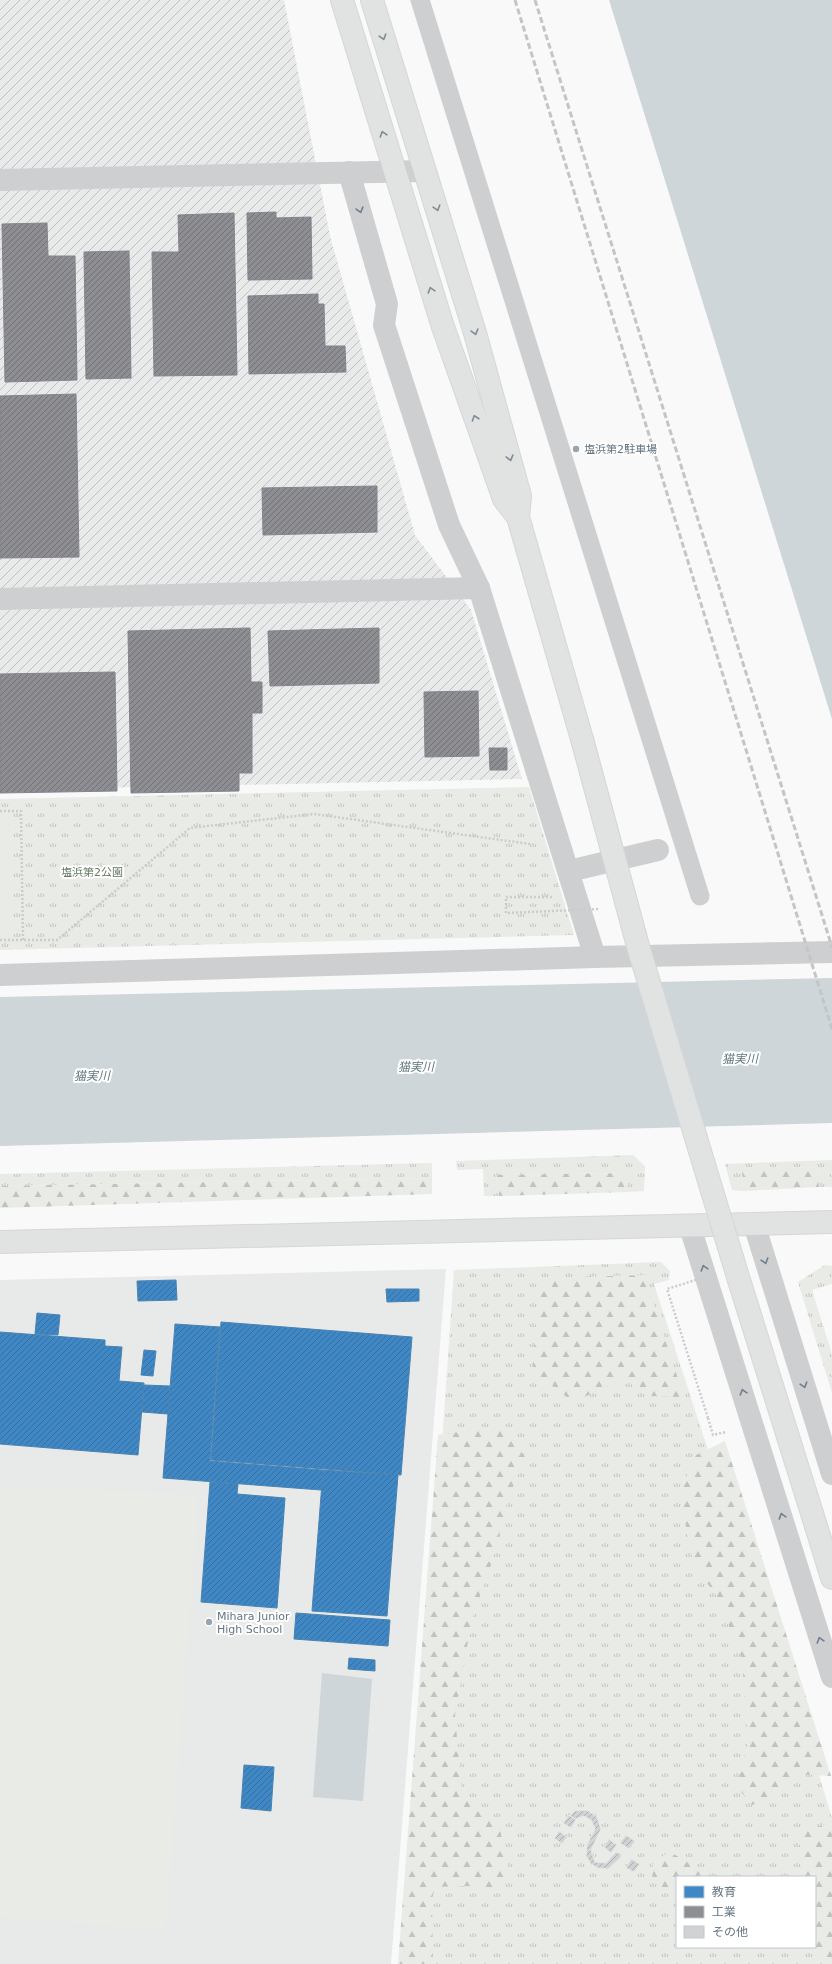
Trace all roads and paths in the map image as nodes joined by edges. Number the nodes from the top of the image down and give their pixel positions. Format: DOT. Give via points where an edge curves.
graph roads {
  1 [pos="342,0"];
  2 [pos="372,0"];
  3 [pos="420,0"];
  4 [pos="395,171"];
  5 [pos="425,171"];
  6 [pos="350,172"];
  7 [pos="0,180"];
  8 [pos="518,517"];
  9 [pos="480,588"];
  10 [pos="0,599"];
  11 [pos="0,811"];
  12 [pos="684,844"];
  13 [pos="560,848"];
  14 [pos="658,850"];
  15 [pos="568,871"];
  16 [pos="552,896"];
  17 [pos="700,896"];
  18 [pos="603,909"];
  19 [pos="0,940"];
  20 [pos="23,940"];
  21 [pos="832,952"];
  22 [pos="595,957"];
  23 [pos="0,975"];
  24 [pos="832,1222"];
  25 [pos="754,1224"];
  26 [pos="690,1227"];
  27 [pos="0,1242"];
  28 [pos="710,1276"];
  29 [pos="729,1431"];
  30 [pos="832,1474"];
  31 [pos="832,1578"];
  32 [pos="832,1677"];
  4 -- 1 [label="street, one-way"];
  2 -- 5 [label="street, one-way"];
  3 -- 12 [label="lane"];
  4 -- 5 [label="street"];
  4 -- 6 [label="street"];
  8 -- 4 [label="street, one-way" via="504,499 443,327"];
  5 -- 8 [label="street, one-way" via="475,333 520,496"];
  6 -- 7 [label="street"];
  6 -- 9 [label="street, one-way" via="387,304 384,326 449,525"];
  8 -- 31 [label="street, bridge" via="638,946"];
  9 -- 10 [label="street"];
  9 -- 13 [label="street"];
  11 -- 20 [label="path" via="21,810"];
  12 -- 14 [label="lane"];
  12 -- 17 [label="lane"];
  13 -- 15 [label="street"];
  13 -- 20 [label="path" via="314,814 190,828 57,940"];
  14 -- 15 [label="street"];
  15 -- 22 [label="street"];
  16 -- 18 [label="path, bridge" via="506,897 506,913"];
  19 -- 20 [label="path"];
  21 -- 22 [label="street"];
  22 -- 23 [label="street"];
  24 -- 25 [label="street"];
  25 -- 26 [label="street"];
  25 -- 30 [label="street, one-way"];
  26 -- 27 [label="street"];
  32 -- 26 [label="street, one-way"];
  28 -- 29 [label="path, bridge" via="667,1289 713,1435"];
}
